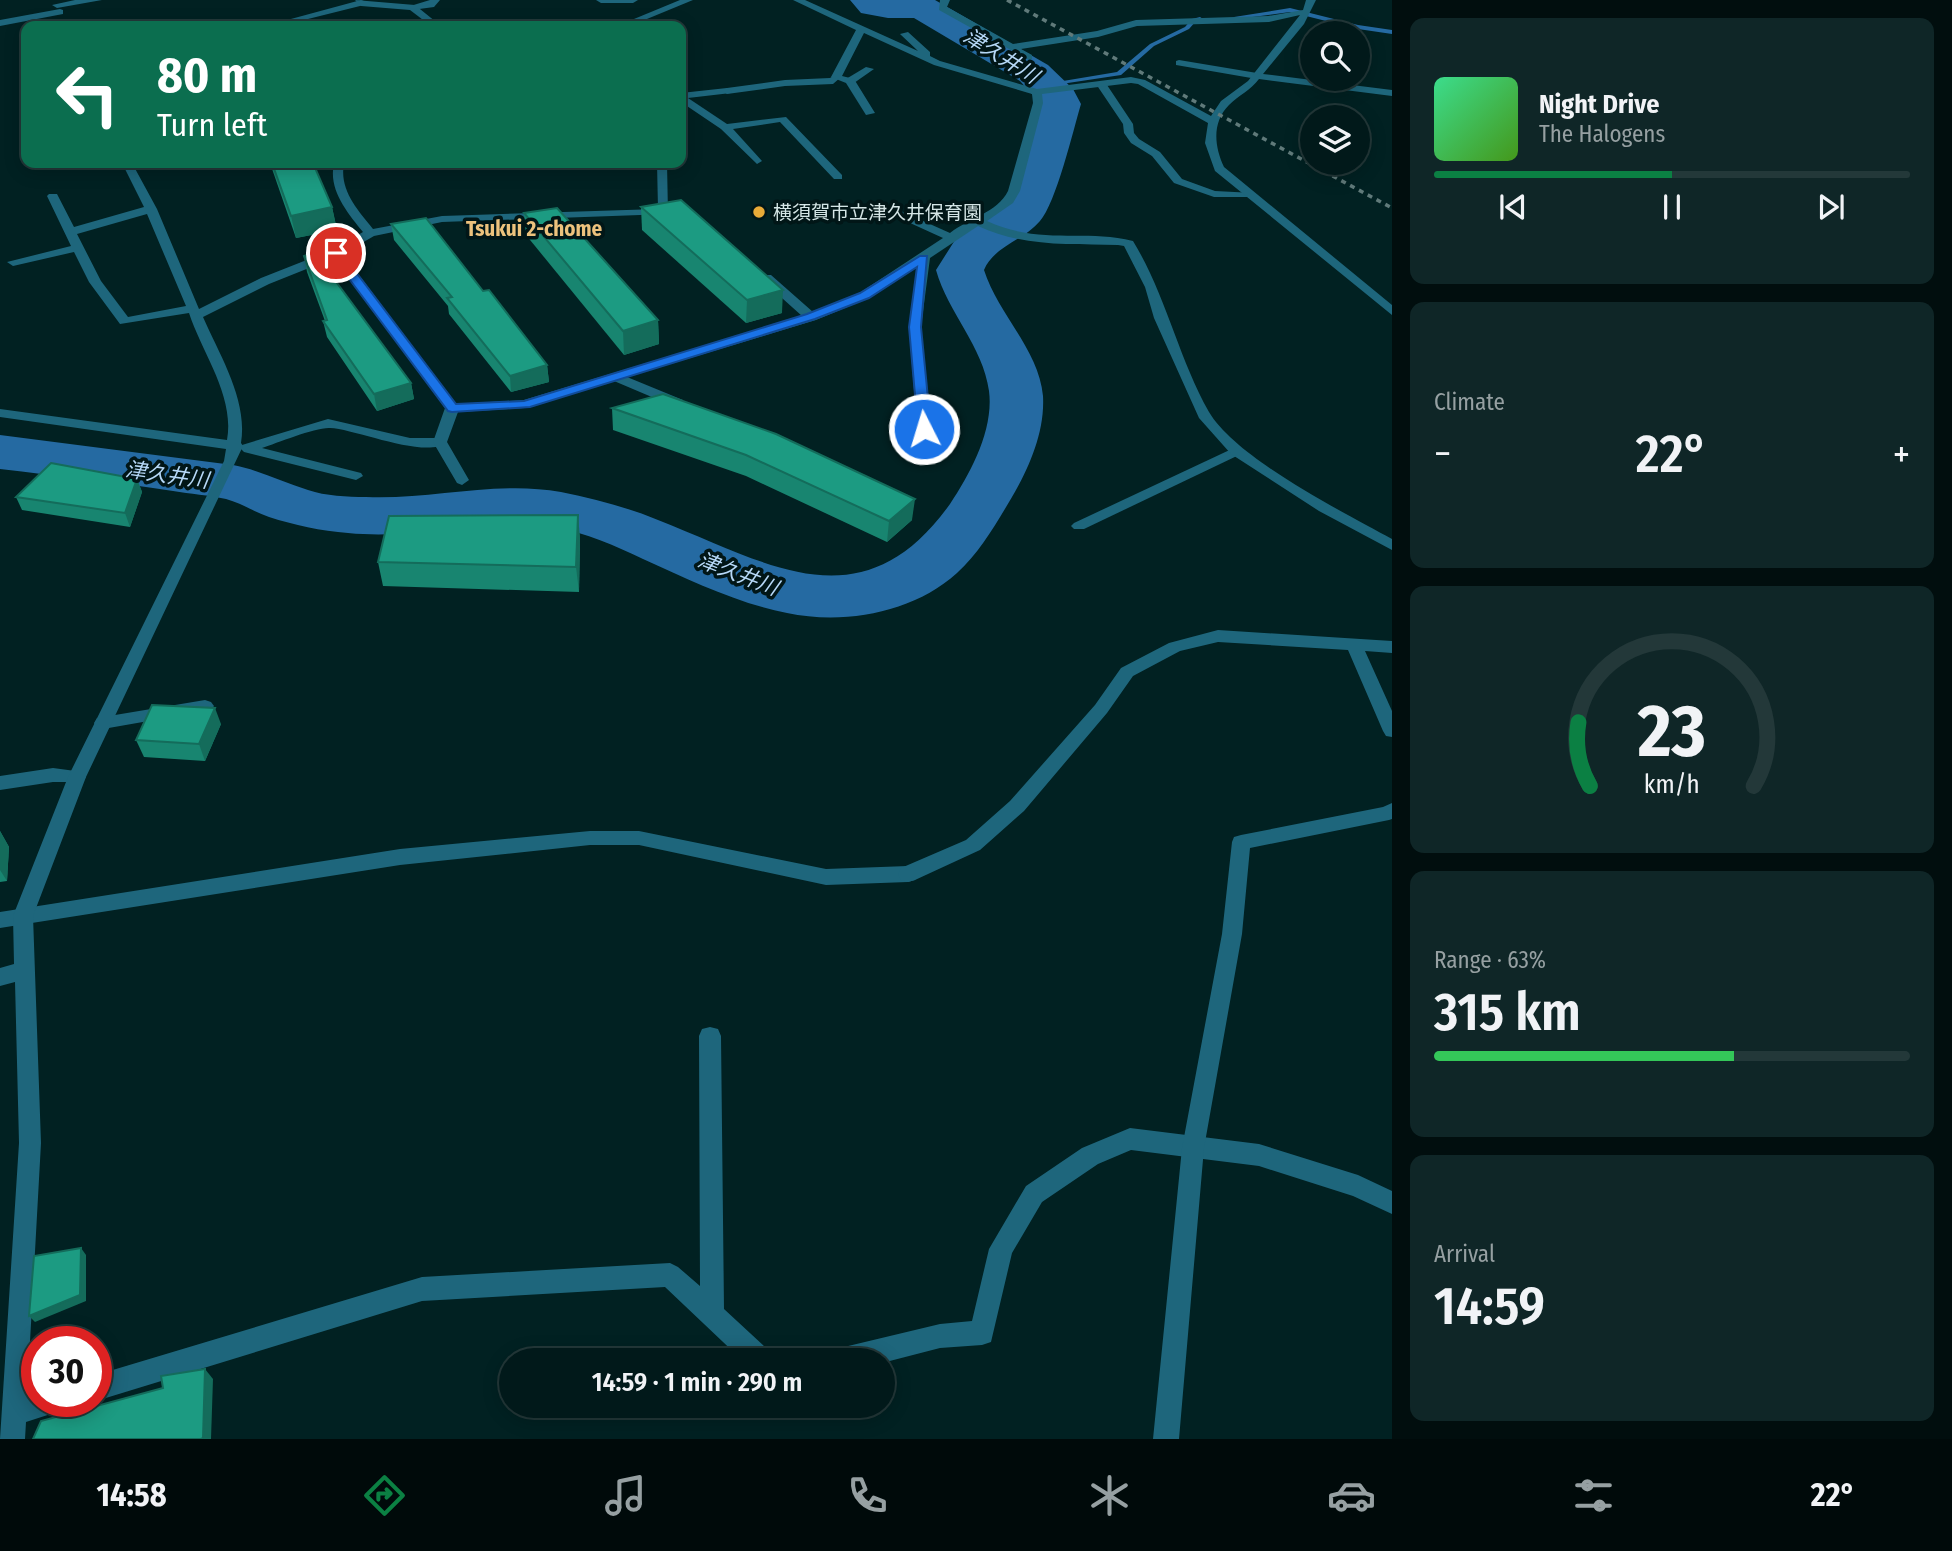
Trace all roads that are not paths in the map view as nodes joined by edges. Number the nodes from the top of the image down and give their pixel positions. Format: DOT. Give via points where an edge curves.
graph roads {
  1 [pos="97,0"];
  2 [pos="435,0"];
  3 [pos="601,0"];
  4 [pos="633,0"];
  5 [pos="649,0"];
  6 [pos="688,0"];
  7 [pos="798,0"];
  8 [pos="945,0"];
  9 [pos="1311,0"];
  10 [pos="361,1"];
  11 [pos="669,6"];
  12 [pos="412,7"];
  13 [pos="59,9"];
  14 [pos="1307,12"];
  15 [pos="288,21"];
  16 [pos="430,21"];
  17 [pos="634,21"];
  18 [pos="0,23"];
  19 [pos="861,29"];
  20 [pos="905,34"];
  21 [pos="1012,47"];
  22 [pos="1029,57"];
  23 [pos="937,63"];
  24 [pos="1179,64"];
  25 [pos="869,69"];
  26 [pos="1257,76"];
  27 [pos="836,77"];
  28 [pos="850,81"];
  29 [pos="1101,83"];
  30 [pos="1040,92"];
  31 [pos="1392,93"];
  32 [pos="686,96"];
  33 [pos="686,100"];
  34 [pos="870,113"];
  35 [pos="1212,121"];
  36 [pos="725,127"];
  37 [pos="757,161"];
  38 [pos="130,168"];
  39 [pos="337,168"];
  40 [pos="663,168"];
  41 [pos="838,177"];
  42 [pos="1250,195"];
  43 [pos="53,196"];
  44 [pos="151,209"];
  45 [pos="890,210"];
  46 [pos="983,224"];
  47 [pos="71,232"];
  48 [pos="370,233"];
  49 [pos="952,238"];
  50 [pos="77,248"];
  51 [pos="336,253"];
  52 [pos="923,258"];
  53 [pos="13,262"];
  54 [pos="758,271"];
  55 [pos="1392,311"];
  56 [pos="193,312"];
  57 [pos="811,317"];
  58 [pos="613,376"];
  59 [pos="452,408"];
  60 [pos="688,408"];
  61 [pos="0,413"];
  62 [pos="924,429"];
  63 [pos="440,442"];
  64 [pos="241,447"];
  65 [pos="1236,452"];
  66 [pos="356,476"];
  67 [pos="461,480"];
  68 [pos="1079,526"];
  69 [pos="1392,545"];
  70 [pos="1354,644"];
  71 [pos="1392,647"];
  72 [pos="205,706"];
  73 [pos="103,723"];
  74 [pos="1392,731"];
  75 [pos="77,777"];
  76 [pos="0,783"];
  77 [pos="1392,810"];
  78 [pos="23,916"];
  79 [pos="0,920"];
  80 [pos="25,970"];
  81 [pos="0,978"];
  82 [pos="710,1036"];
  83 [pos="1193,1148"];
  84 [pos="1392,1203"];
  85 [pos="712,1315"];
  86 [pos="750,1348"];
  87 [pos="892,1348"];
  88 [pos="112,1383"];
  89 [pos="12,1426"];
  90 [pos="1166,1439"];
  1 -- 13 [label="street"];
  2 -- 12 [label="street" via="434,4"];
  3 -- 4 [label="street"];
  5 -- 11 [label="street"];
  6 -- 11 [label="street"];
  7 -- 19 [label="street"];
  8 -- 21 [label="street" via="942,8"];
  9 -- 14 [label="street"];
  10 -- 12 [label="street"];
  10 -- 15 [label="street"];
  11 -- 17 [label="street"];
  12 -- 16 [label="street"];
  13 -- 18 [label="street"];
  14 -- 21 [label="street" via="1269,19 1136,23 1098,34"];
  14 -- 26 [label="street" via="1297,31 1276,48"];
  19 -- 23 [label="street"];
  19 -- 27 [label="street"];
  20 -- 23 [label="street"];
  21 -- 22 [label="street"];
  23 -- 30 [label="street"];
  24 -- 26 [label="street"];
  25 -- 28 [label="street"];
  26 -- 31 [label="street"];
  26 -- 35 [label="street" via="1226,102"];
  27 -- 28 [label="street"];
  27 -- 32 [label="street" via="833,81"];
  28 -- 34 [label="street"];
  29 -- 30 [label="street"];
  29 -- 35 [label="street" via="1141,82"];
  29 -- 42 [label="street" via="1135,141 1156,154 1178,181 1214,194"];
  30 -- 46 [label="street" via="1014,191"];
  33 -- 36 [label="street"];
  35 -- 42 [label="street" via="1210,141 1219,169"];
  36 -- 37 [label="street"];
  36 -- 41 [label="street" via="782,119"];
  38 -- 44 [label="street"];
  39 -- 48 [label="street" via="345,201"];
  40 -- 48 [label="street" via="669,213 442,219"];
  42 -- 55 [label="street"];
  43 -- 47 [label="street"];
  44 -- 47 [label="street"];
  44 -- 56 [label="street"];
  45 -- 49 [label="street"];
  46 -- 49 [label="street"];
  46 -- 65 [label="street" via="1010,237 1129,244 1204,415"];
  47 -- 50 [label="street"];
  48 -- 51 [label="street"];
  49 -- 52 [label="street"];
  50 -- 53 [label="street"];
  50 -- 56 [label="street" via="95,282 125,321"];
  51 -- 56 [label="street"];
  51 -- 59 [label="street"];
  52 -- 57 [label="street" via="864,295"];
  52 -- 62 [label="street" via="915,327"];
  54 -- 57 [label="street"];
  56 -- 64 [label="street" via="233,404"];
  57 -- 58 [label="street"];
  58 -- 59 [label="street" via="525,404"];
  58 -- 60 [label="street"];
  59 -- 63 [label="street"];
  61 -- 64 [label="street"];
  63 -- 64 [label="street" via="411,442 328,423"];
  63 -- 67 [label="street"];
  64 -- 66 [label="street"];
  64 -- 73 [label="street"];
  65 -- 68 [label="street"];
  65 -- 69 [label="street"];
  70 -- 71 [label="street"];
  70 -- 74 [label="street"];
  70 -- 78 [label="street" via="1218,636 1175,648 1128,672 1017,806 973,845 908,874 826,877 639,838 590,838 400,857"];
  72 -- 73 [label="street"];
  73 -- 75 [label="street"];
  75 -- 76 [label="street" via="53,775"];
  75 -- 78 [label="street"];
  77 -- 83 [label="street" via="1241,842 1232,934"];
  78 -- 79 [label="street"];
  78 -- 80 [label="street"];
  80 -- 81 [label="street"];
  80 -- 89 [label="street" via="30,1143"];
  82 -- 85 [label="street"];
  83 -- 84 [label="street" via="1259,1155 1358,1186"];
  83 -- 87 [label="street" via="1130,1139 1090,1156 1034,1194 1001,1249 982,1334 940,1336"];
  83 -- 90 [label="street"];
  85 -- 86 [label="street"];
  85 -- 88 [label="street" via="670,1275 422,1289"];
}
